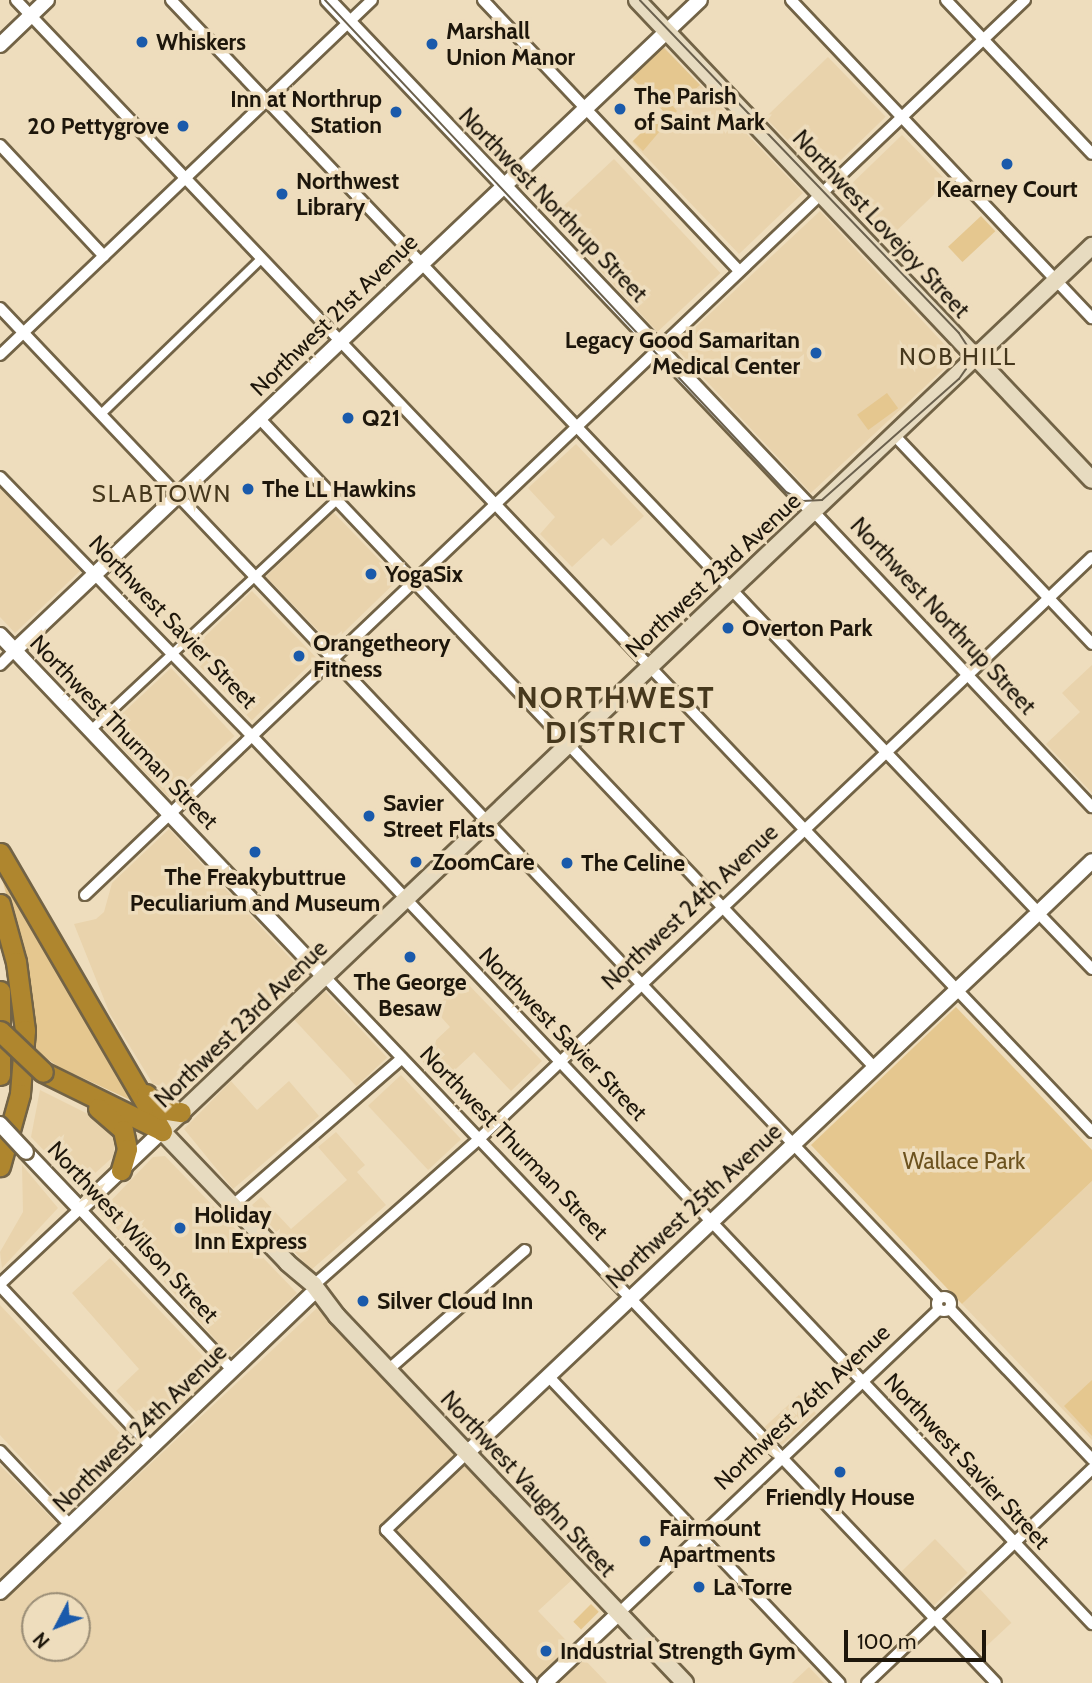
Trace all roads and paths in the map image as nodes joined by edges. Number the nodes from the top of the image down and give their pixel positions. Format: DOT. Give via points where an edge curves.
graph roads {
  1 [pos="16,0"];
  2 [pos="47,0"];
  3 [pos="171,0"];
  4 [pos="328,0"];
  5 [pos="372,0"];
  6 [pos="482,0"];
  7 [pos="637,0"];
  8 [pos="700,0"];
  9 [pos="791,0"];
  10 [pos="946,0"];
  11 [pos="1024,0"];
  12 [pos="31,16"];
  13 [pos="349,22"];
  14 [pos="667,31"];
  15 [pos="983,39"];
  16 [pos="0,45"];
  17 [pos="268,101"];
  18 [pos="585,108"];
  19 [pos="901,116"];
  20 [pos="0,145"];
  21 [pos="1092,154"];
  22 [pos="185,179"];
  23 [pos="503,186"];
  24 [pos="820,193"];
  25 [pos="1092,246"];
  26 [pos="104,256"];
  27 [pos="261,258"];
  28 [pos="422,263"];
  29 [pos="739,271"];
  30 [pos="1056,280"];
  31 [pos="0,308"];
  32 [pos="1092,318"];
  33 [pos="23,332"];
  34 [pos="340,341"];
  35 [pos="659,348"];
  36 [pos="0,355"];
  37 [pos="975,357"];
  38 [pos="101,414"];
  39 [pos="259,418"];
  40 [pos="576,427"];
  41 [pos="894,435"];
  42 [pos="0,477"];
  43 [pos="1092,480"];
  44 [pos="178,495"];
  45 [pos="337,500"];
  46 [pos="495,503"];
  47 [pos="813,512"];
  48 [pos="1092,557"];
  49 [pos="96,573"];
  50 [pos="256,578"];
  51 [pos="413,582"];
  52 [pos="731,589"];
  53 [pos="1049,598"];
  54 [pos="0,635"];
  55 [pos="1092,643"];
  56 [pos="15,650"];
  57 [pos="173,654"];
  58 [pos="332,658"];
  59 [pos="0,664"];
  60 [pos="649,666"];
  61 [pos="968,675"];
  62 [pos="91,730"];
  63 [pos="251,735"];
  64 [pos="567,745"];
  65 [pos="886,752"];
  66 [pos="1092,807"];
  67 [pos="169,812"];
  68 [pos="486,821"];
  69 [pos="804,830"];
  70 [pos="0,853"];
  71 [pos="1092,861"];
  72 [pos="85,895"];
  73 [pos="405,898"];
  74 [pos="0,904"];
  75 [pos="723,907"];
  76 [pos="1038,913"];
  77 [pos="1092,969"];
  78 [pos="324,976"];
  79 [pos="642,984"];
  80 [pos="957,989"];
  81 [pos="0,991"];
  82 [pos="92,1011"];
  83 [pos="0,1031"];
  84 [pos="402,1058"];
  85 [pos="560,1062"];
  86 [pos="875,1068"];
  87 [pos="0,1075"];
  88 [pos="66,1084"];
  89 [pos="181,1112"];
  90 [pos="0,1124"];
  91 [pos="162,1131"];
  92 [pos="1092,1132"];
  93 [pos="479,1139"];
  94 [pos="794,1144"];
  95 [pos="0,1167"];
  96 [pos="121,1170"];
  97 [pos="232,1206"];
  98 [pos="80,1209"];
  99 [pos="712,1222"];
  100 [pos="525,1250"];
  101 [pos="0,1285"];
  102 [pos="313,1290"];
  103 [pos="631,1298"];
  104 [pos="943,1305"];
  105 [pos="388,1370"];
  106 [pos="233,1371"];
  107 [pos="550,1377"];
  108 [pos="863,1381"];
  109 [pos="152,1448"];
  110 [pos="0,1451"];
  111 [pos="467,1453"];
  112 [pos="782,1458"];
  113 [pos="1092,1459"];
  114 [pos="1092,1469"];
  115 [pos="70,1525"];
  116 [pos="699,1536"];
  117 [pos="1014,1542"];
  118 [pos="0,1592"];
  119 [pos="619,1613"];
  120 [pos="934,1618"];
  121 [pos="1092,1624"];
  122 [pos="869,1681"];
  123 [pos="531,1683"];
  124 [pos="545,1683"];
  125 [pos="685,1683"];
  126 [pos="839,1683"];
  127 [pos="996,1683"];
  1 -- 12 [label="street"];
  2 -- 12 [label="street"];
  3 -- 17 [label="street"];
  4 -- 13 [label="street, Northwest Northrup Street"];
  5 -- 13 [label="street"];
  6 -- 18 [label="street"];
  7 -- 14 [label="main road, Northwest Lovejoy Street"];
  8 -- 14 [label="street, Northwest 21st Avenue"];
  9 -- 19 [label="street"];
  10 -- 15 [label="street"];
  11 -- 15 [label="street"];
  12 -- 16 [label="street"];
  12 -- 22 [label="street"];
  13 -- 17 [label="street"];
  13 -- 23 [label="street, Northwest Northrup Street"];
  14 -- 18 [label="street, Northwest 21st Avenue"];
  14 -- 24 [label="main road, Northwest Lovejoy Street"];
  15 -- 19 [label="street"];
  15 -- 21 [label="street"];
  17 -- 22 [label="street"];
  17 -- 28 [label="street"];
  18 -- 23 [label="street, Northwest 21st Avenue"];
  18 -- 29 [label="street"];
  19 -- 24 [label="street"];
  19 -- 30 [label="street"];
  20 -- 26 [label="street"];
  22 -- 26 [label="street"];
  22 -- 27 [label="street"];
  23 -- 28 [label="street, Northwest 21st Avenue"];
  23 -- 35 [label="street, Northwest Northrup Street"];
  24 -- 29 [label="street"];
  24 -- 37 [label="main road, Northwest Lovejoy Street"];
  25 -- 30 [label="main road, Northwest 23rd Avenue"];
  26 -- 33 [label="street"];
  27 -- 34 [label="street"];
  27 -- 38 [label="street"];
  28 -- 34 [label="street, Northwest 21st Avenue"];
  28 -- 40 [label="street"];
  29 -- 35 [label="street"];
  30 -- 32 [label="street"];
  30 -- 37 [label="main road, Northwest 23rd Avenue"];
  31 -- 33 [label="street"];
  33 -- 36 [label="street"];
  33 -- 38 [label="street"];
  34 -- 39 [label="street, Northwest 21st Avenue"];
  34 -- 46 [label="street"];
  35 -- 40 [label="street"];
  35 -- 47 [label="street, Northwest Northrup Street"];
  37 -- 41 [label="main road, Northwest 23rd Avenue"];
  37 -- 43 [label="main road, Northwest Lovejoy Street"];
  38 -- 44 [label="street"];
  39 -- 44 [label="street, Northwest 21st Avenue"];
  39 -- 45 [label="street"];
  40 -- 46 [label="street"];
  40 -- 52 [label="street"];
  41 -- 47 [label="main road, Northwest 23rd Avenue"];
  41 -- 53 [label="street"];
  42 -- 49 [label="street, Northwest Savier Street"];
  44 -- 49 [label="street, Northwest 21st Avenue"];
  44 -- 50 [label="street"];
  45 -- 50 [label="street"];
  45 -- 51 [label="street"];
  46 -- 51 [label="street"];
  46 -- 60 [label="street"];
  47 -- 52 [label="main road, Northwest 23rd Avenue"];
  47 -- 61 [label="street, Northwest Northrup Street"];
  48 -- 53 [label="street, Northwest 24th Avenue"];
  49 -- 56 [label="street, Northwest 21st Avenue"];
  49 -- 57 [label="street, Northwest Savier Street"];
  50 -- 57 [label="street"];
  50 -- 58 [label="street"];
  51 -- 58 [label="street"];
  51 -- 64 [label="street"];
  52 -- 60 [label="main road, Northwest 23rd Avenue"];
  52 -- 65 [label="street"];
  53 -- 55 [label="street"];
  53 -- 61 [label="street, Northwest 24th Avenue"];
  54 -- 56 [label="street, Northwest Thurman Street"];
  56 -- 59 [label="street, Northwest 21st Avenue"];
  56 -- 62 [label="street, Northwest Thurman Street"];
  57 -- 62 [label="street"];
  57 -- 63 [label="street, Northwest Savier Street"];
  58 -- 63 [label="street"];
  58 -- 68 [label="street"];
  60 -- 64 [label="main road, Northwest 23rd Avenue"];
  60 -- 69 [label="street"];
  61 -- 65 [label="street, Northwest 24th Avenue"];
  61 -- 66 [label="street, Northwest Northrup Street"];
  62 -- 67 [label="street, Northwest Thurman Street"];
  63 -- 67 [label="street"];
  63 -- 73 [label="street, Northwest Savier Street"];
  64 -- 68 [label="main road, Northwest 23rd Avenue"];
  64 -- 75 [label="street"];
  65 -- 69 [label="street, Northwest 24th Avenue"];
  65 -- 76 [label="street"];
  67 -- 72 [label="street"];
  67 -- 78 [label="street, Northwest Thurman Street"];
  68 -- 73 [label="main road, Northwest 23rd Avenue"];
  68 -- 79 [label="street"];
  69 -- 75 [label="street, Northwest 24th Avenue"];
  69 -- 80 [label="street"];
  70 -- 82 [label="highway"];
  71 -- 76 [label="street, Northwest 25th Avenue"];
  73 -- 78 [label="main road, Northwest 23rd Avenue"];
  73 -- 85 [label="street, Northwest Savier Street"];
  74 -- 95 [label="highway" via="16,962 24,1030 20,1094"];
  75 -- 79 [label="street, Northwest 24th Avenue"];
  75 -- 86 [label="street"];
  76 -- 77 [label="street"];
  76 -- 80 [label="street, Northwest 25th Avenue"];
  78 -- 84 [label="street, Northwest Thurman Street"];
  78 -- 89 [label="main road, Northwest 23rd Avenue"];
  79 -- 85 [label="street, Northwest 24th Avenue"];
  79 -- 94 [label="street"];
  80 -- 86 [label="street, Northwest 25th Avenue"];
  80 -- 92 [label="street"];
  81 -- 87 [label="highway"];
  82 -- 89 [label="highway" via="151,1100 161,1109"];
  82 -- 91 [label="highway"];
  83 -- 88 [label="highway, bridge" via="43,1072"];
  84 -- 93 [label="street, Northwest Thurman Street"];
  84 -- 97 [label="street"];
  85 -- 93 [label="street, Northwest 24th Avenue"];
  85 -- 99 [label="street, Northwest Savier Street"];
  86 -- 94 [label="street, Northwest 25th Avenue"];
  88 -- 91 [label="highway"];
  88 -- 96 [label="highway" via="123,1130 127,1149"];
  89 -- 91 [label="main road, Northwest 23rd Avenue"];
  90 -- 98 [label="street, Northwest Wilson Street, bridge"];
  91 -- 96 [label="street, Northwest 23rd Avenue"];
  91 -- 97 [label="main road, Northwest Vaughn Street"];
  93 -- 102 [label="street, Northwest 24th Avenue"];
  93 -- 103 [label="street, Northwest Thurman Street"];
  94 -- 99 [label="street, Northwest 25th Avenue"];
  94 -- 104 [label="street"];
  96 -- 98 [label="street, Northwest 23rd Avenue"];
  97 -- 102 [label="main road, Northwest Vaughn Street"];
  98 -- 101 [label="street, Northwest 23rd Avenue"];
  98 -- 106 [label="street, Northwest Wilson Street"];
  99 -- 103 [label="street, Northwest 25th Avenue"];
  99 -- 108 [label="street, Northwest Savier Street"];
  100 -- 105 [label="street"];
  101 -- 109 [label="street"];
  102 -- 105 [label="main road, Northwest Vaughn Street"];
  102 -- 106 [label="street, Northwest 24th Avenue"];
  103 -- 107 [label="street, Northwest 25th Avenue"];
  103 -- 112 [label="street, Northwest Thurman Street"];
  104 -- 108 [label="street, Northwest 26th Avenue"];
  104 -- 113 [label="street"];
  105 -- 111 [label="main road, Northwest Vaughn Street"];
  106 -- 109 [label="street, Northwest 24th Avenue"];
  107 -- 111 [label="street, Northwest 25th Avenue"];
  107 -- 116 [label="street"];
  108 -- 112 [label="street, Northwest 26th Avenue"];
  108 -- 117 [label="street, Northwest Savier Street"];
  109 -- 115 [label="street, Northwest 24th Avenue"];
  110 -- 115 [label="street"];
  111 -- 119 [label="main road, Northwest Vaughn Street"];
  111 -- 123 [label="street, Northwest 25th Avenue" via="386,1530"];
  112 -- 116 [label="street, Northwest 26th Avenue"];
  112 -- 120 [label="street, Northwest Thurman Street"];
  113 -- 114 [label="street"];
  114 -- 117 [label="street"];
  115 -- 118 [label="street, Northwest 24th Avenue"];
  116 -- 119 [label="street, Northwest 26th Avenue"];
  116 -- 126 [label="street"];
  117 -- 120 [label="street"];
  117 -- 121 [label="street, Northwest Savier Street"];
  119 -- 124 [label="street, Northwest 26th Avenue"];
  119 -- 125 [label="main road, Northwest Vaughn Street"];
  120 -- 122 [label="street"];
  120 -- 127 [label="street, Northwest Thurman Street"];
}
